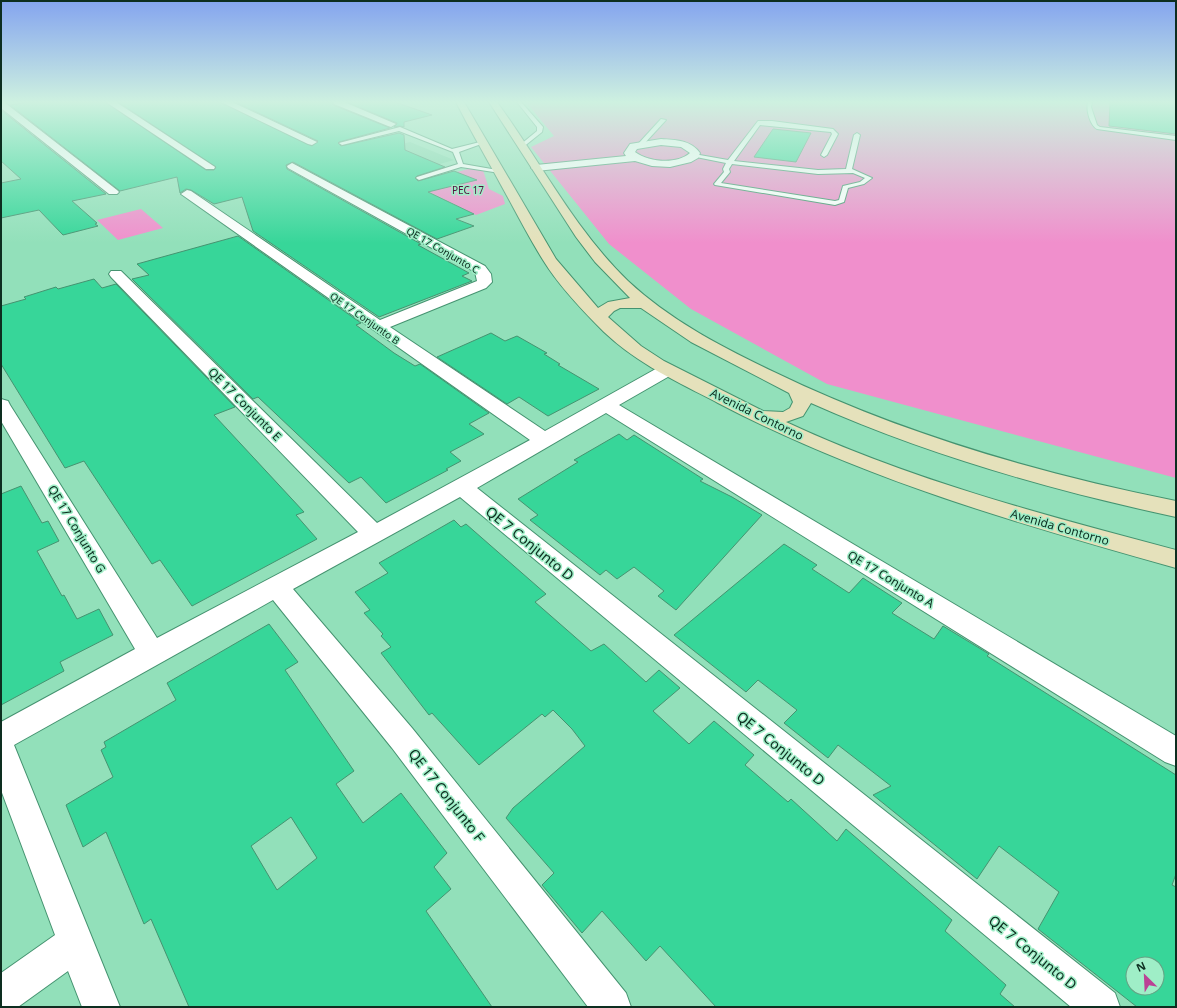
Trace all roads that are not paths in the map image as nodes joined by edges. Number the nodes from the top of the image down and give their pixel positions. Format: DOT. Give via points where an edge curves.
graph roads {
  1 [pos="57,149"];
  2 [pos="182,149"];
  3 [pos="447,149"];
  4 [pos="464,149"];
  5 [pos="486,149"];
  6 [pos="524,149"];
  7 [pos="633,149"];
  8 [pos="691,149"];
  9 [pos="739,149"];
  10 [pos="827,149"];
  11 [pos="853,149"];
  12 [pos="456,152"];
  13 [pos="632,155"];
  14 [pos="824,155"];
  15 [pos="694,156"];
  16 [pos="730,162"];
  17 [pos="461,165"];
  18 [pos="534,165"];
  19 [pos="292,166"];
  20 [pos="210,167"];
  21 [pos="500,171"];
  22 [pos="849,171"];
  23 [pos="419,178"];
  24 [pos="838,179"];
  25 [pos="113,192"];
  26 [pos="187,194"];
  27 [pos="516,198"];
  28 [pos="544,200"];
  29 [pos="116,274"];
  30 [pos="645,304"];
  31 [pos="600,317"];
  32 [pos="378,326"];
  33 [pos="667,370"];
  34 [pos="798,391"];
  35 [pos="1,405"];
  36 [pos="606,405"];
  37 [pos="758,416"];
  38 [pos="544,440"];
  39 [pos="462,488"];
  40 [pos="1176,509"];
  41 [pos="375,535"];
  42 [pos="1176,559"];
  43 [pos="277,587"];
  44 [pos="152,653"];
  45 [pos="1,737"];
  46 [pos="1,750"];
  47 [pos="1176,752"];
  48 [pos="77,942"];
  49 [pos="1,996"];
  50 [pos="101,1007"];
  51 [pos="612,1007"];
  52 [pos="1101,1007"];
  1 -- 25 [label="street"];
  2 -- 20 [label="street"];
  3 -- 12 [label="lane"];
  4 -- 12 [label="lane"];
  5 -- 21 [label="main road, Avenida Contorno"];
  6 -- 18 [label="main road, Avenida Contorno"];
  7 -- 13 [label="street"];
  8 -- 15 [label="street" via="695,153"];
  9 -- 16 [label="lane"];
  10 -- 14 [label="lane"];
  11 -- 22 [label="lane"];
  12 -- 17 [label="lane"];
  13 -- 15 [label="street" via="650,162 672,163 682,162"];
  13 -- 18 [label="street"];
  15 -- 16 [label="lane"];
  16 -- 24 [label="lane"];
  16 -- 24 [label="lane" via="727,172 717,184 719,186 835,203 842,201"];
  17 -- 21 [label="lane"];
  17 -- 23 [label="lane"];
  18 -- 28 [label="main road, Avenida Contorno"];
  19 -- 32 [label="street, QE 17 Conjunto C" via="480,269 484,274 485,282 481,285"];
  21 -- 27 [label="main road, Avenida Contorno"];
  22 -- 24 [label="lane"];
  22 -- 24 [label="lane" via="864,174 869,180"];
  26 -- 32 [label="street, QE 17 Conjunto B"];
  27 -- 28 [label="main road"];
  27 -- 31 [label="main road, Avenida Contorno" via="555,266 567,283"];
  28 -- 30 [label="main road, Avenida Contorno"];
  29 -- 41 [label="street, QE 17 Conjunto E"];
  30 -- 31 [label="main road" via="633,302 610,306"];
  30 -- 34 [label="main road, Avenida Contorno" via="705,343"];
  31 -- 33 [label="main road, Avenida Contorno" via="635,350"];
  32 -- 38 [label="street, QE 17 Conjunto B"];
  33 -- 36 [label="street"];
  33 -- 37 [label="main road, Avenida Contorno"];
  34 -- 37 [label="main road" via="802,402 798,411 785,417"];
  34 -- 40 [label="main road, Avenida Contorno" via="856,417 940,449 1048,480"];
  35 -- 44 [label="street, QE 17 Conjunto G"];
  36 -- 38 [label="street"];
  36 -- 47 [label="street, QE 17 Conjunto A"];
  37 -- 42 [label="main road, Avenida Contorno" via="827,448 900,476 1068,530"];
  38 -- 39 [label="street"];
  39 -- 41 [label="street"];
  39 -- 52 [label="street, QE 7 Conjunto D"];
  41 -- 43 [label="street"];
  43 -- 44 [label="street"];
  43 -- 51 [label="street, QE 17 Conjunto F" via="402,738"];
  44 -- 45 [label="street"];
  46 -- 48 [label="street"];
  48 -- 49 [label="street"];
  48 -- 50 [label="street"];
}
